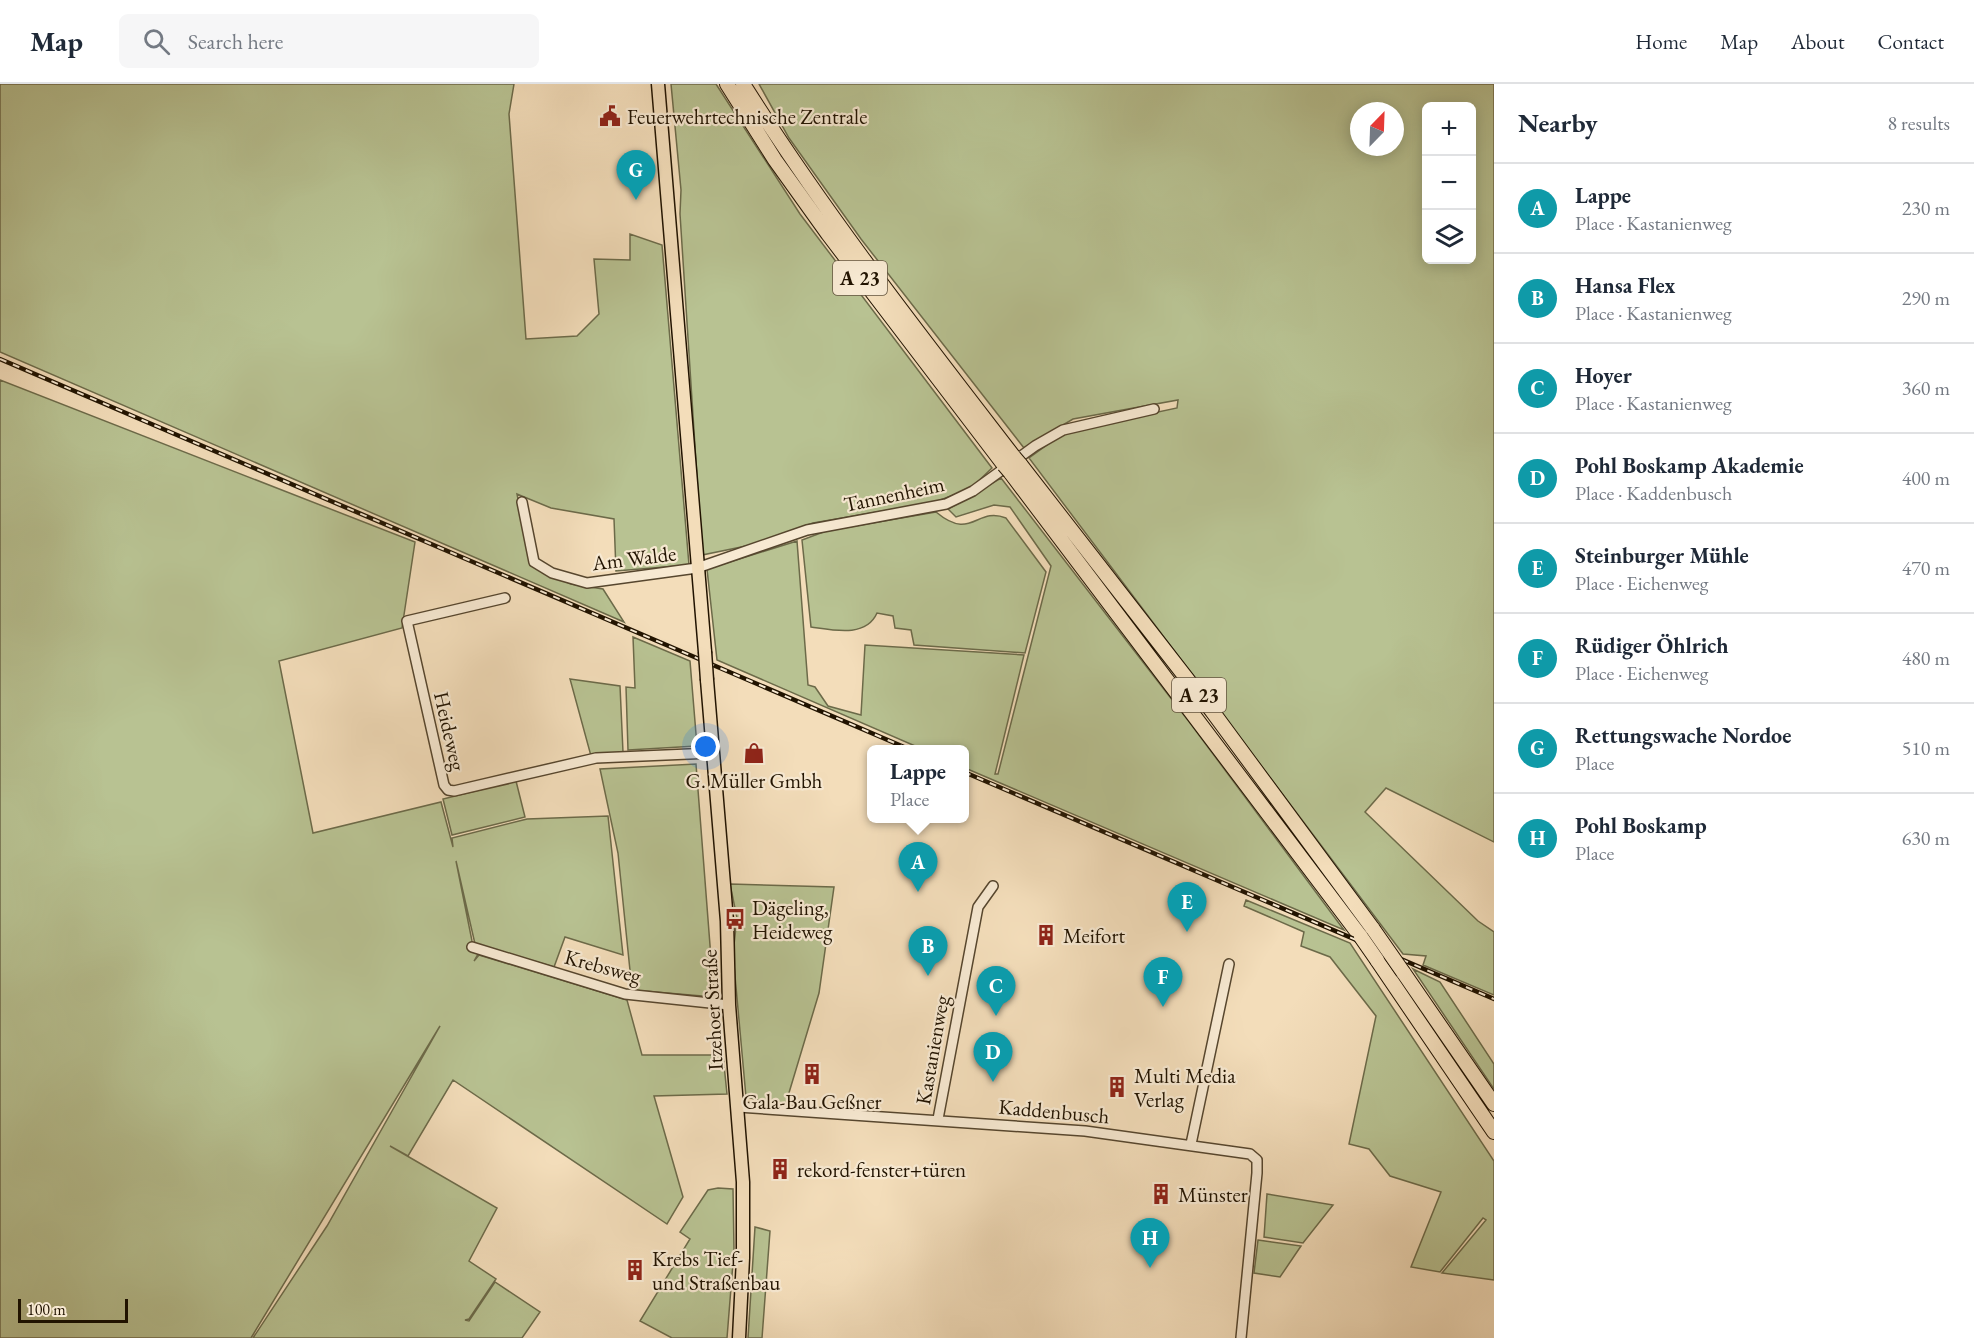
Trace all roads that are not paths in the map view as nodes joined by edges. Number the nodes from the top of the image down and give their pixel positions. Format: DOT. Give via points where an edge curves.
graph roads {
  1 [pos="658,84"];
  2 [pos="727,84"];
  3 [pos="743,84"];
  4 [pos="1154,409"];
  5 [pos="1012,464"];
  6 [pos="522,502"];
  7 [pos="697,568"];
  8 [pos="505,598"];
  9 [pos="712,753"];
  10 [pos="993,886"];
  11 [pos="472,947"];
  12 [pos="1229,964"];
  13 [pos="729,1005"];
  14 [pos="1494,1104"];
  15 [pos="738,1107"];
  16 [pos="938,1119"];
  17 [pos="1494,1132"];
  18 [pos="1191,1144"];
  19 [pos="739,1338"];
  20 [pos="1241,1338"];
  1 -- 7 [label="main road, Itzehoer Straße"];
  2 -- 5 [label="highway, A 23" via="828,234"];
  3 -- 5 [label="highway, A 23" via="786,153"];
  4 -- 7 [label="street, Tannenheim" via="1063,430 973,491 946,504 807,530"];
  5 -- 14 [label="highway, A 23, bridge" via="1212,711 1373,929"];
  5 -- 17 [label="highway, A 23, bridge" via="1361,937"];
  6 -- 7 [label="street, Am Walde" via="534,562 552,573 587,583"];
  7 -- 9 [label="main road, Itzehoer Straße, bridge"];
  8 -- 9 [label="street, Heideweg" via="407,621 448,790 596,758"];
  9 -- 13 [label="main road, Itzehoer Straße" via="727,921"];
  10 -- 16 [label="street, Kastanienweg" via="978,907"];
  11 -- 13 [label="street, Krebsweg" via="625,994"];
  12 -- 18 [label="street"];
  13 -- 15 [label="main road, Itzehoer Straße"];
  15 -- 16 [label="street, Kaddenbusch"];
  15 -- 19 [label="main road, Itzehoer Straße" via="744,1257"];
  16 -- 18 [label="street, Kaddenbusch"];
  18 -- 20 [label="street, Kaddenbusch" via="1250,1154 1258,1164"];
}
